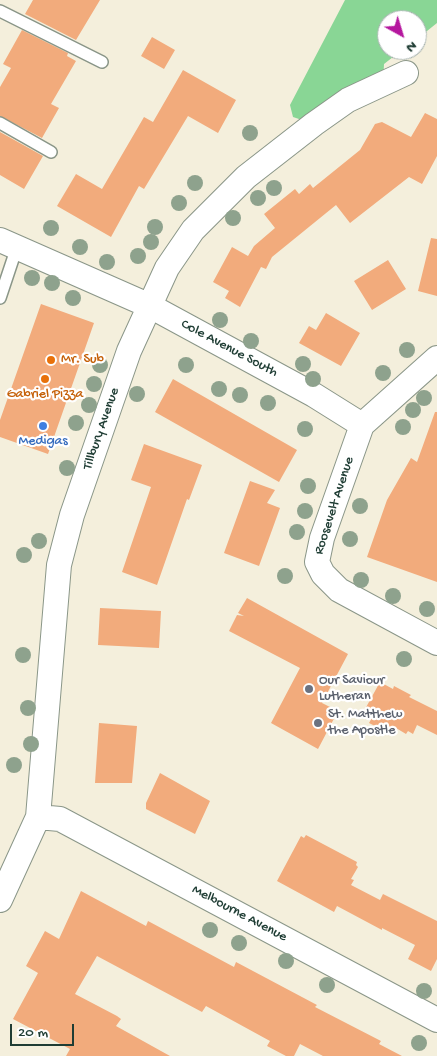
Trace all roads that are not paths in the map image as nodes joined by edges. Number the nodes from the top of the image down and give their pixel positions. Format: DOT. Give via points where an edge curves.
graph roads {
  1 [pos="0,11"];
  2 [pos="102,62"];
  3 [pos="406,73"];
  4 [pos="0,123"];
  5 [pos="51,152"];
  6 [pos="9,244"];
  7 [pos="0,298"];
  8 [pos="150,306"];
  9 [pos="437,358"];
  10 [pos="362,425"];
  11 [pos="437,643"];
  12 [pos="38,817"];
  13 [pos="0,900"];
  14 [pos="437,1020"];
  1 -- 2 [label="lane"];
  3 -- 8 [label="street, Tillbury Avenue" via="348,100 246,177 183,242"];
  4 -- 5 [label="lane"];
  6 -- 7 [label="lane"];
  6 -- 8 [label="street, Cole Avenue South"];
  8 -- 10 [label="street, Cole Avenue South" via="314,394"];
  8 -- 12 [label="street, Tillbury Avenue" via="129,351 72,515 59,565"];
  9 -- 10 [label="street"];
  10 -- 11 [label="street, Roosevelt Avenue" via="322,538 318,562 323,574 339,590"];
  12 -- 13 [label="street, Tillbury Avenue"];
  12 -- 14 [label="street, Melbourne Avenue" via="60,820"];
}
